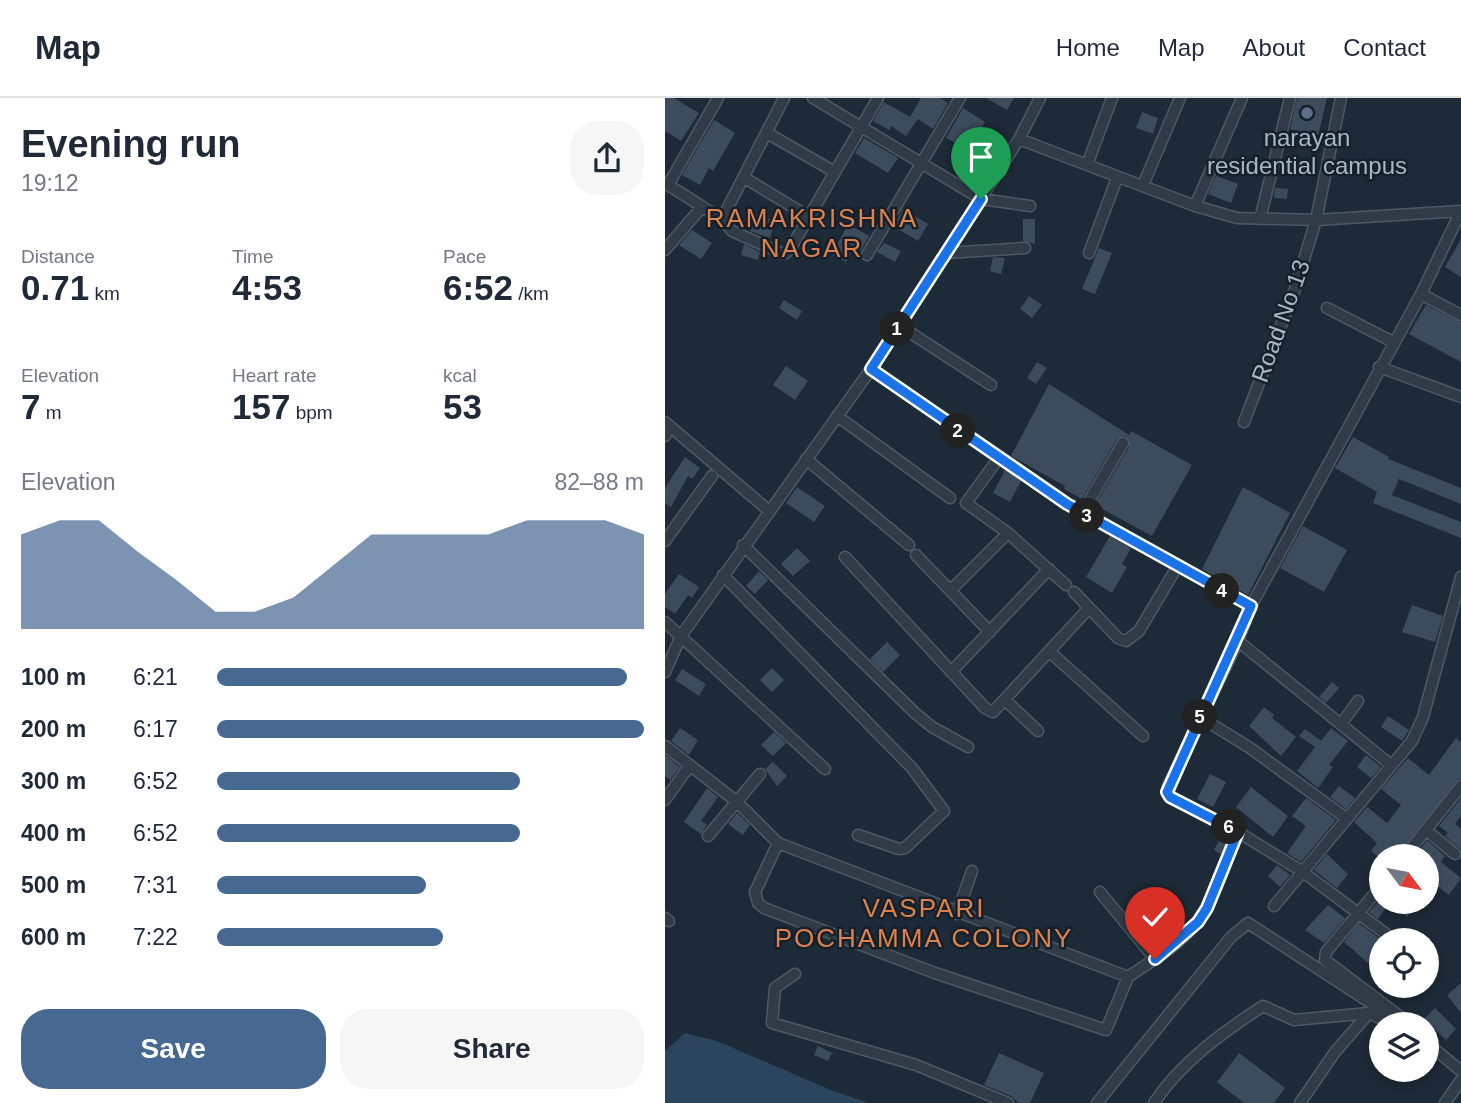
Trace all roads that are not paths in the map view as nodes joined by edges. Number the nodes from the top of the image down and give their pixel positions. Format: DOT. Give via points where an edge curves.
graph roads {
  1 [pos="717,98"];
  2 [pos="784,98"];
  3 [pos="813,98"];
  4 [pos="878,98"];
  5 [pos="960,98"];
  6 [pos="1039,98"];
  7 [pos="1112,98"];
  8 [pos="1179,98"];
  9 [pos="1242,98"];
  10 [pos="1290,98"];
  11 [pos="1341,98"];
  12 [pos="860,126"];
  13 [pos="767,133"];
  14 [pos="1019,139"];
  15 [pos="921,163"];
  16 [pos="1087,165"];
  17 [pos="833,171"];
  18 [pos="745,178"];
  19 [pos="1117,178"];
  20 [pos="667,184"];
  21 [pos="1143,186"];
  22 [pos="981,199"];
  23 [pos="1030,206"];
  24 [pos="1195,206"];
  25 [pos="702,207"];
  26 [pos="1461,211"];
  27 [pos="809,217"];
  28 [pos="722,219"];
  29 [pos="1260,219"];
  30 [pos="1316,220"];
  31 [pos="1025,248"];
  32 [pos="665,250"];
  33 [pos="946,253"];
  34 [pos="1089,253"];
  35 [pos="867,255"];
  36 [pos="1421,294"];
  37 [pos="1327,308"];
  38 [pos="1461,315"];
  39 [pos="899,326"];
  40 [pos="1393,342"];
  41 [pos="1379,367"];
  42 [pos="871,369"];
  43 [pos="991,385"];
  44 [pos="1461,397"];
  45 [pos="837,416"];
  46 [pos="665,422"];
  47 [pos="1244,422"];
  48 [pos="1123,443"];
  49 [pos="806,459"];
  50 [pos="998,459"];
  51 [pos="712,476"];
  52 [pos="950,498"];
  53 [pos="768,510"];
  54 [pos="1082,513"];
  55 [pos="1008,533"];
  56 [pos="665,541"];
  57 [pos="743,545"];
  58 [pos="909,545"];
  59 [pos="916,555"];
  60 [pos="845,556"];
  61 [pos="1177,567"];
  62 [pos="1049,569"];
  63 [pos="723,575"];
  64 [pos="1461,577"];
  65 [pos="951,590"];
  66 [pos="1458,603"];
  67 [pos="1251,606"];
  68 [pos="1089,608"];
  69 [pos="665,622"];
  70 [pos="990,632"];
  71 [pos="681,636"];
  72 [pos="1238,641"];
  73 [pos="1050,652"];
  74 [pos="951,671"];
  75 [pos="665,672"];
  76 [pos="1006,701"];
  77 [pos="1358,701"];
  78 [pos="1200,717"];
  79 [pos="1341,724"];
  80 [pos="1038,731"];
  81 [pos="1143,736"];
  82 [pos="665,746"];
  83 [pos="968,747"];
  84 [pos="690,765"];
  85 [pos="1391,765"];
  86 [pos="825,769"];
  87 [pos="760,774"];
  88 [pos="1461,787"];
  89 [pos="665,800"];
  90 [pos="736,801"];
  91 [pos="1346,818"];
  92 [pos="1426,830"];
  93 [pos="1238,832"];
  94 [pos="858,835"];
  95 [pos="708,836"];
  96 [pos="778,843"];
  97 [pos="1415,844"];
  98 [pos="1455,854"];
  99 [pos="972,871"];
  100 [pos="1303,872"];
  101 [pos="1100,892"];
  102 [pos="1369,901"];
  103 [pos="1274,906"];
  104 [pos="957,914"];
  105 [pos="1359,914"];
  106 [pos="1378,928"];
  107 [pos="1155,959"];
  108 [pos="795,974"];
  109 [pos="1128,977"];
  110 [pos="1385,1012"];
  111 [pos="1394,1012"];
  112 [pos="1369,1013"];
  113 [pos="1439,1053"];
  114 [pos="1461,1071"];
  115 [pos="1461,1080"];
  116 [pos="1008,1103"];
  117 [pos="1097,1103"];
  118 [pos="1154,1103"];
  119 [pos="1300,1103"];
  120 [pos="1445,1103"];
  1 -- 20 [label="street"];
  2 -- 13 [label="street"];
  3 -- 12 [label="street"];
  4 -- 12 [label="street"];
  5 -- 15 [label="street"];
  6 -- 14 [label="street"];
  7 -- 16 [label="street"];
  8 -- 21 [label="street"];
  9 -- 24 [label="street"];
  10 -- 29 [label="street"];
  11 -- 30 [label="street, Road No 13"];
  12 -- 15 [label="street"];
  12 -- 17 [label="street"];
  13 -- 17 [label="street"];
  13 -- 18 [label="street"];
  14 -- 16 [label="street"];
  14 -- 22 [label="street"];
  15 -- 22 [label="street"];
  15 -- 35 [label="street"];
  16 -- 19 [label="street"];
  17 -- 27 [label="street"];
  18 -- 27 [label="street"];
  18 -- 28 [label="street"];
  19 -- 21 [label="street"];
  19 -- 34 [label="street"];
  20 -- 25 [label="street"];
  21 -- 24 [label="street"];
  22 -- 23 [label="street"];
  22 -- 33 [label="street"];
  24 -- 29 [label="street" via="1237,218"];
  25 -- 28 [label="street"];
  25 -- 32 [label="street"];
  26 -- 30 [label="street"];
  26 -- 36 [label="street"];
  27 -- 28 [label="street" via="789,251 781,253 744,238"];
  29 -- 30 [label="street"];
  30 -- 47 [label="street, Road No 13"];
  31 -- 33 [label="street"];
  33 -- 39 [label="street"];
  36 -- 38 [label="street"];
  36 -- 40 [label="street"];
  37 -- 40 [label="street"];
  39 -- 42 [label="street"];
  39 -- 43 [label="street"];
  40 -- 41 [label="street"];
  41 -- 44 [label="street"];
  41 -- 67 [label="street"];
  42 -- 45 [label="street"];
  42 -- 50 [label="street"];
  45 -- 49 [label="street"];
  45 -- 52 [label="street"];
  46 -- 53 [label="street"];
  48 -- 54 [label="street"];
  49 -- 53 [label="street"];
  49 -- 58 [label="street"];
  50 -- 54 [label="street"];
  50 -- 55 [label="street" via="966,503"];
  51 -- 56 [label="street"];
  53 -- 57 [label="street"];
  54 -- 61 [label="street"];
  55 -- 62 [label="street"];
  55 -- 65 [label="street"];
  57 -- 63 [label="street"];
  57 -- 83 [label="street" via="915,713"];
  59 -- 65 [label="street"];
  60 -- 74 [label="street"];
  61 -- 67 [label="street"];
  61 -- 68 [label="street" via="1133,638 1118,638"];
  62 -- 68 [label="street"];
  62 -- 70 [label="street"];
  63 -- 71 [label="street"];
  63 -- 94 [label="street" via="912,768 944,811 905,848"];
  64 -- 66 [label="street"];
  65 -- 70 [label="street"];
  66 -- 85 [label="street" via="1423,717 1412,741"];
  67 -- 72 [label="street"];
  68 -- 73 [label="street"];
  69 -- 71 [label="street"];
  70 -- 74 [label="street"];
  71 -- 75 [label="street"];
  71 -- 86 [label="street"];
  72 -- 78 [label="street"];
  72 -- 79 [label="street"];
  73 -- 76 [label="street"];
  73 -- 81 [label="street"];
  74 -- 76 [label="street" via="990,711"];
  76 -- 80 [label="street"];
  77 -- 79 [label="street"];
  78 -- 91 [label="street"];
  78 -- 93 [label="street" via="1167,792"];
  79 -- 85 [label="street"];
  82 -- 84 [label="street"];
  84 -- 89 [label="street"];
  84 -- 90 [label="street"];
  85 -- 91 [label="street"];
  87 -- 90 [label="street"];
  88 -- 92 [label="street"];
  90 -- 95 [label="street"];
  90 -- 96 [label="street"];
  91 -- 100 [label="street"];
  92 -- 97 [label="street"];
  92 -- 98 [label="street"];
  93 -- 100 [label="street"];
  93 -- 107 [label="street" via="1198,922"];
  96 -- 104 [label="street"];
  96 -- 109 [label="street" via="755,892 764,908 935,973 1105,1030"];
  99 -- 104 [label="street"];
  100 -- 103 [label="street"];
  100 -- 105 [label="street"];
  101 -- 107 [label="street"];
  102 -- 105 [label="street"];
  104 -- 109 [label="street"];
  105 -- 106 [label="street"];
  105 -- 111 [label="street" via="1326,952 1325,960"];
  107 -- 109 [label="street"];
  108 -- 116 [label="street" via="775,988 772,1023 916,1065"];
  110 -- 117 [label="street" via="1248,923 1231,937"];
  112 -- 118 [label="street" via="1294,1020 1263,1006 1167,1083"];
  112 -- 119 [label="street"];
  113 -- 114 [label="street"];
  115 -- 120 [label="street"];
}
